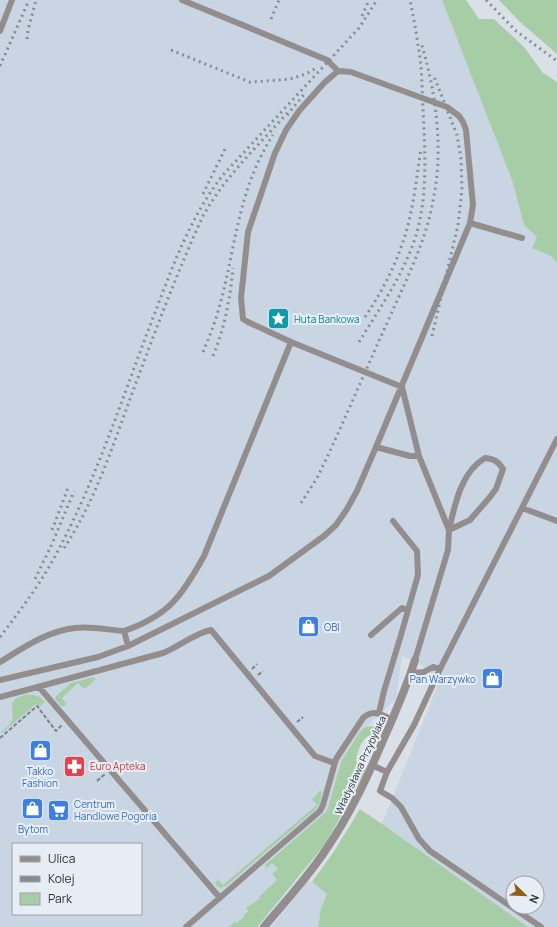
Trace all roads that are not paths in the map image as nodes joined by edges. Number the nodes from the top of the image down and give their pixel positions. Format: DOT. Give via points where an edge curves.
graph roads {
  1 [pos="12,0"];
  2 [pos="182,0"];
  3 [pos="0,31"];
  4 [pos="338,71"];
  5 [pos="470,223"];
  6 [pos="522,238"];
  7 [pos="291,342"];
  8 [pos="402,387"];
  9 [pos="557,439"];
  10 [pos="376,447"];
  11 [pos="419,456"];
  12 [pos="522,508"];
  13 [pos="393,521"];
  14 [pos="557,521"];
  15 [pos="449,530"];
  16 [pos="408,610"];
  17 [pos="124,631"];
  18 [pos="371,635"];
  19 [pos="128,646"];
  20 [pos="415,660"];
  21 [pos="0,662"];
  22 [pos="440,669"];
  23 [pos="411,673"];
  24 [pos="0,680"];
  25 [pos="39,686"];
  26 [pos="0,697"];
  27 [pos="380,713"];
  28 [pos="392,720"];
  29 [pos="334,763"];
  30 [pos="372,765"];
  31 [pos="387,772"];
  32 [pos="220,898"];
  33 [pos="186,927"];
  34 [pos="264,927"];
  35 [pos="541,927"];
  1 -- 3 [label="lane"];
  2 -- 4 [label="lane" via="328,60"];
  4 -- 5 [label="lane" via="351,72 447,107 459,116 466,130 473,205"];
  4 -- 7 [label="lane" via="310,98 286,130 270,165 247,238 241,298 243,318"];
  5 -- 6 [label="lane"];
  5 -- 8 [label="lane"];
  7 -- 8 [label="lane"];
  7 -- 17 [label="lane" via="204,556 191,579 173,603 154,618"];
  8 -- 10 [label="lane"];
  8 -- 11 [label="lane"];
  9 -- 12 [label="lane"];
  10 -- 11 [label="lane"];
  10 -- 19 [label="lane" via="348,509 324,536 269,576"];
  11 -- 15 [label="lane"];
  12 -- 14 [label="lane"];
  12 -- 22 [label="lane"];
  13 -- 16 [label="lane" via="417,551 418,575"];
  15 -- 15 [label="lane" via="470,520 490,497 503,469 499,462 485,458 476,463 458,496"];
  15 -- 20 [label="lane" via="448,550"];
  16 -- 18 [label="lane" via="402,608"];
  16 -- 27 [label="lane" via="384,690"];
  17 -- 19 [label="lane"];
  17 -- 21 [label="lane" via="76,628 64,630 38,640"];
  19 -- 24 [label="lane" via="98,657"];
  20 -- 23 [label="street, Władysława Przybylaka"];
  22 -- 23 [label="lane"];
  22 -- 31 [label="lane" via="414,725"];
  23 -- 28 [label="street, Władysława Przybylaka"];
  25 -- 26 [label="lane"];
  25 -- 29 [label="lane" via="163,653 204,631 211,630 315,756"];
  25 -- 32 [label="lane"];
  27 -- 28 [label="lane"];
  27 -- 29 [label="lane" via="370,713 363,718"];
  28 -- 30 [label="street, Władysława Przybylaka"];
  29 -- 32 [label="lane" via="320,811"];
  30 -- 31 [label="lane"];
  30 -- 34 [label="street, Władysława Przybylaka" via="360,792 324,853"];
  31 -- 35 [label="lane" via="380,790 400,807 424,845 437,857"];
  32 -- 33 [label="lane"];
}
